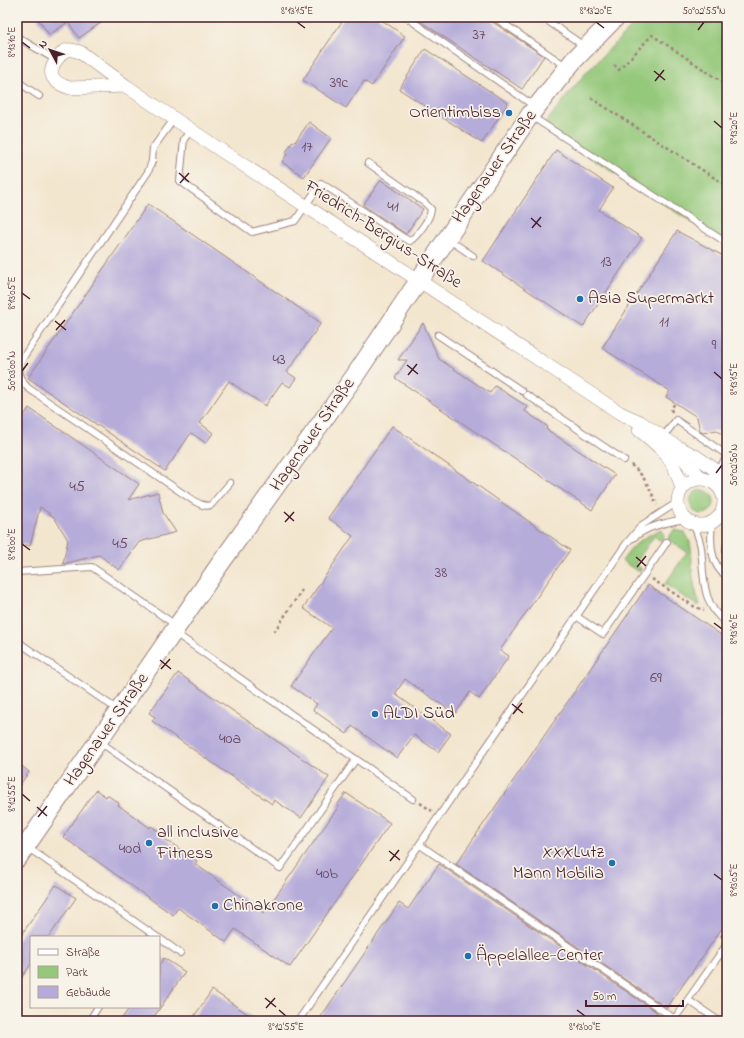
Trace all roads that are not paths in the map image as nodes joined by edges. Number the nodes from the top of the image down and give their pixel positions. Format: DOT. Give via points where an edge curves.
graph roads {
  1 [pos="406,17"];
  2 [pos="494,17"];
  3 [pos="542,17"];
  4 [pos="616,17"];
  5 [pos="17,37"];
  6 [pos="586,47"];
  7 [pos="56,60"];
  8 [pos="568,67"];
  9 [pos="17,81"];
  10 [pos="126,86"];
  11 [pos="39,96"];
  12 [pos="533,111"];
  13 [pos="174,118"];
  14 [pos="191,129"];
  15 [pos="368,163"];
  16 [pos="306,205"];
  17 [pos="446,238"];
  18 [pos="727,243"];
  19 [pos="473,256"];
  20 [pos="419,280"];
  21 [pos="438,335"];
  22 [pos="620,413"];
  23 [pos="663,437"];
  24 [pos="727,456"];
  25 [pos="624,460"];
  26 [pos="715,478"];
  27 [pos="230,483"];
  28 [pos="682,489"];
  29 [pos="726,497"];
  30 [pos="678,502"];
  31 [pos="720,517"];
  32 [pos="689,522"];
  33 [pos="667,542"];
  34 [pos="727,542"];
  35 [pos="626,544"];
  36 [pos="727,557"];
  37 [pos="17,572"];
  38 [pos="727,576"];
  39 [pos="576,616"];
  40 [pos="727,623"];
  41 [pos="176,630"];
  42 [pos="17,636"];
  43 [pos="120,711"];
  44 [pos="99,741"];
  45 [pos="356,759"];
  46 [pos="413,798"];
  47 [pos="420,845"];
  48 [pos="21,853"];
  49 [pos="148,935"];
  50 [pos="160,939"];
  51 [pos="727,944"];
  52 [pos="180,953"];
  53 [pos="688,1000"];
  54 [pos="97,1008"];
  55 [pos="674,1020"];
  56 [pos="89,1021"];
  57 [pos="298,1021"];
  58 [pos="719,1021"];
  1 -- 12 [label="lane"];
  2 -- 8 [label="lane"];
  3 -- 6 [label="lane"];
  4 -- 6 [label="street, Hagenauer Straße"];
  5 -- 7 [label="lane"];
  6 -- 8 [label="street, Hagenauer Straße"];
  7 -- 10 [label="street, Friedrich-Bergius-Straße" via="63,52 75,50"];
  7 -- 10 [label="street" via="52,67 52,75 54,80 63,86"];
  8 -- 12 [label="street, Hagenauer Straße"];
  9 -- 11 [label="lane"];
  10 -- 13 [label="street, Friedrich-Bergius-Straße"];
  12 -- 17 [label="street, Hagenauer Straße"];
  12 -- 18 [label="lane"];
  13 -- 14 [label="street, Friedrich-Bergius-Straße"];
  13 -- 27 [label="lane" via="153,148 148,172 18,365 18,371 19,377 28,388 194,501 211,505"];
  14 -- 16 [label="street, Friedrich-Bergius-Straße"];
  14 -- 16 [label="lane" via="184,139 180,181 252,232 295,221"];
  15 -- 16 [label="lane" via="431,209 431,214 415,238 410,241 404,238 321,183"];
  16 -- 20 [label="street, Friedrich-Bergius-Straße"];
  17 -- 19 [label="lane"];
  17 -- 20 [label="street, Hagenauer Straße"];
  20 -- 22 [label="street, Friedrich-Bergius-Straße"];
  20 -- 41 [label="street, Hagenauer Straße" via="354,378 220,564"];
  21 -- 25 [label="lane"];
  22 -- 23 [label="street, Friedrich-Bergius-Straße"];
  22 -- 28 [label="street, Friedrich-Bergius-Straße" via="664,452 676,470"];
  23 -- 24 [label="lane" via="676,420"];
  23 -- 26 [label="street, Friedrich-Bergius-Straße" via="676,446 688,464"];
  24 -- 26 [label="lane"];
  26 -- 28 [label="street" via="690,481"];
  26 -- 29 [label="street, Friedrich-Bergius-Straße"];
  28 -- 30 [label="street"];
  29 -- 31 [label="street, Friedrich-Bergius-Straße"];
  30 -- 32 [label="street" via="681,514"];
  30 -- 35 [label="lane" via="642,525"];
  31 -- 32 [label="street" via="700,526"];
  31 -- 38 [label="lane" via="712,546 715,564"];
  32 -- 35 [label="lane" via="664,523 642,532"];
  32 -- 40 [label="lane" via="701,546 706,595 711,607"];
  33 -- 39 [label="lane" via="603,634"];
  34 -- 36 [label="lane"];
  35 -- 39 [label="lane"];
  37 -- 41 [label="lane" via="92,567"];
  39 -- 47 [label="lane"];
  41 -- 43 [label="street, Hagenauer Straße"];
  41 -- 45 [label="lane"];
  42 -- 43 [label="lane" via="24,646"];
  43 -- 44 [label="street, Hagenauer Straße"];
  44 -- 45 [label="lane" via="280,868"];
  44 -- 48 [label="street, Hagenauer Straße"];
  45 -- 46 [label="lane"];
  47 -- 55 [label="lane"];
  47 -- 57 [label="lane"];
  48 -- 49 [label="lane"];
  50 -- 52 [label="lane"];
  51 -- 53 [label="lane"];
  53 -- 55 [label="lane"];
  53 -- 58 [label="lane"];
  54 -- 56 [label="lane"];
}
